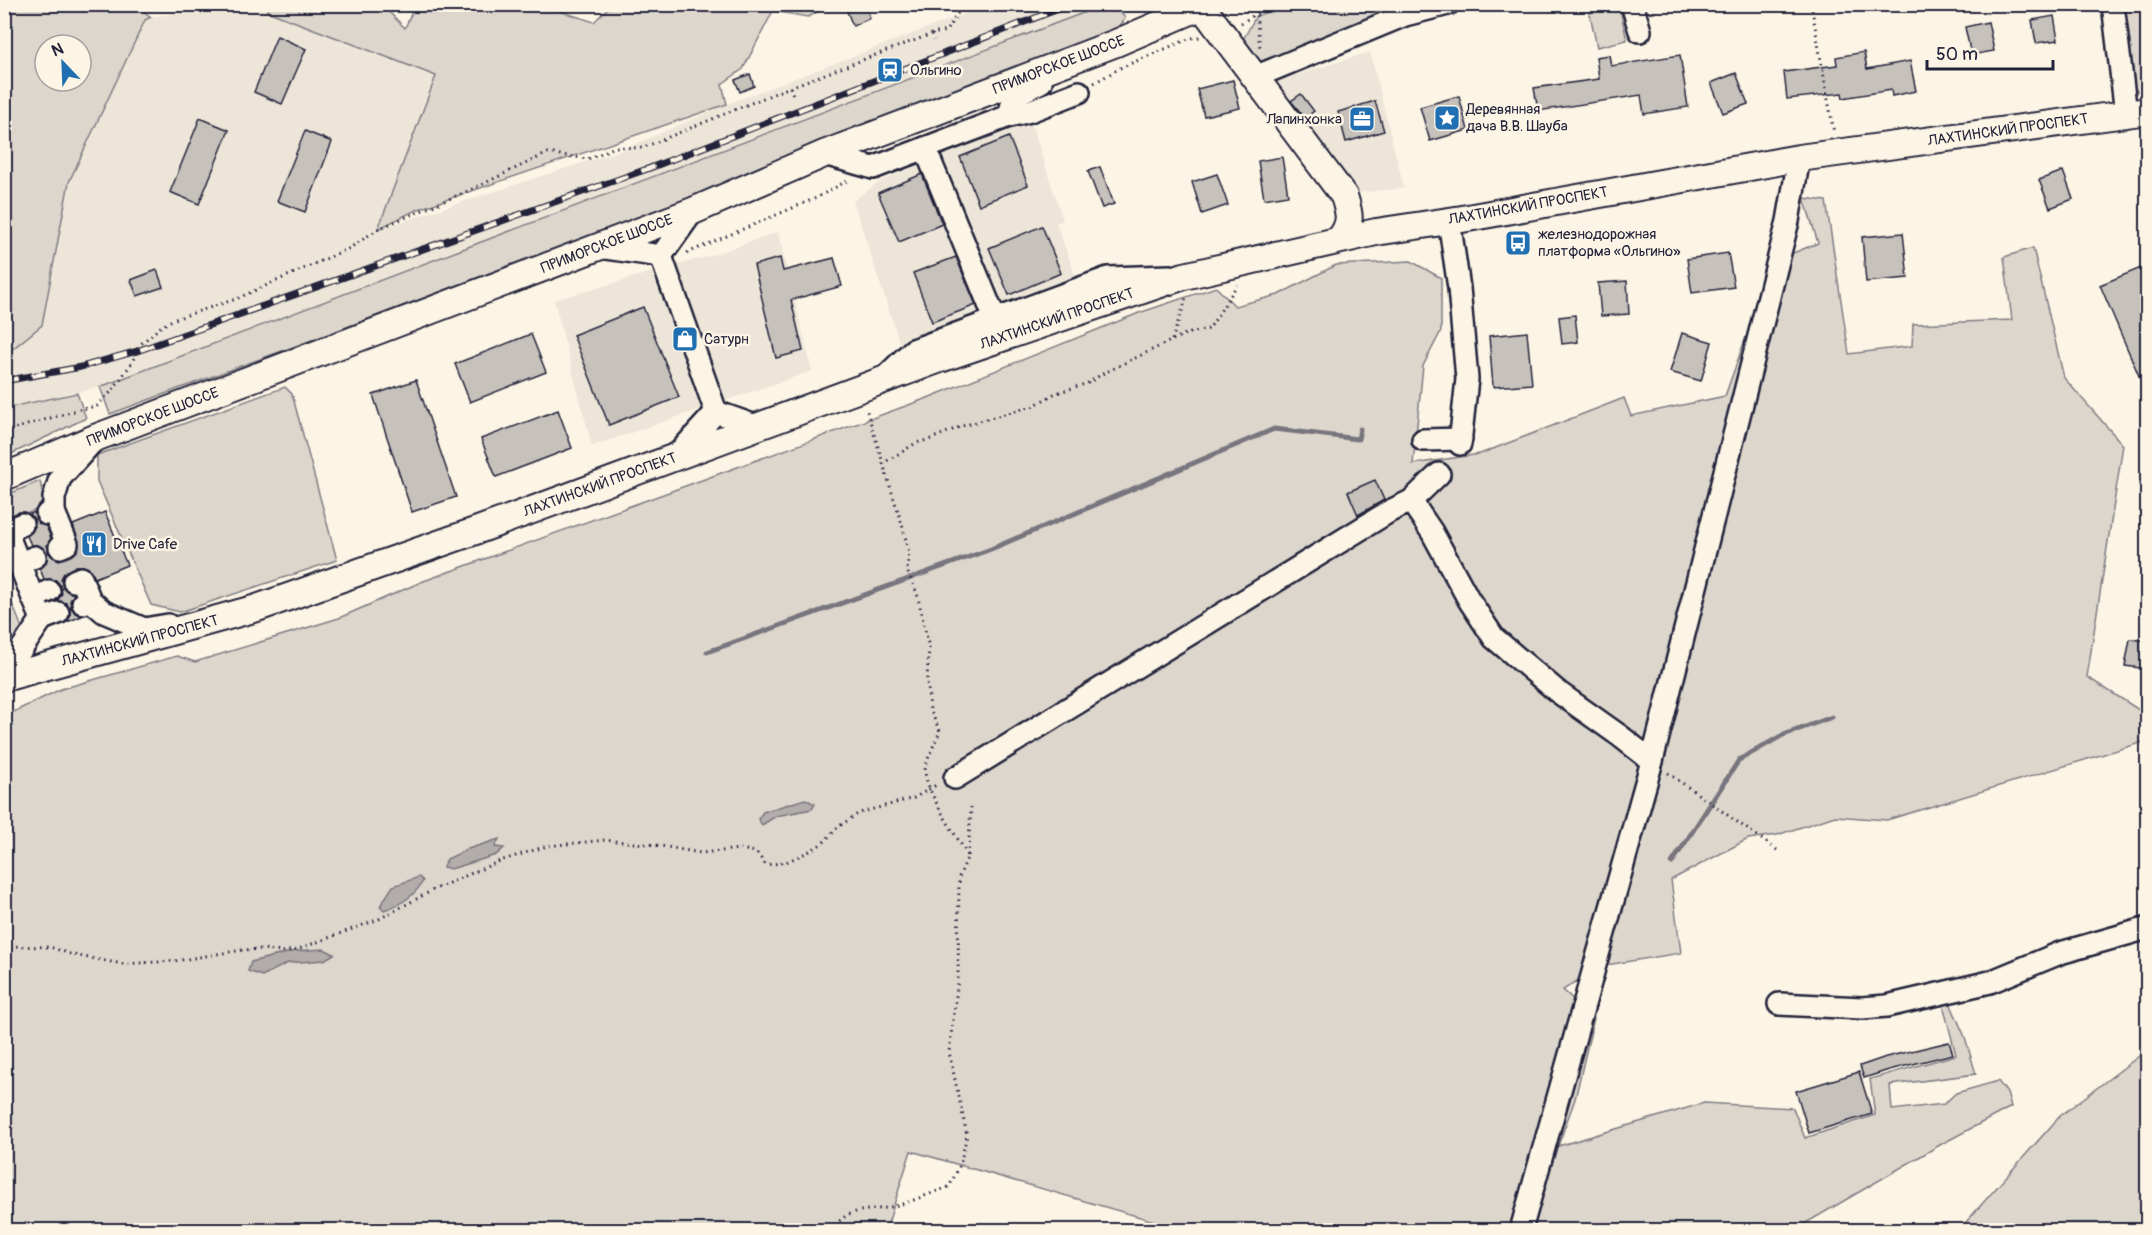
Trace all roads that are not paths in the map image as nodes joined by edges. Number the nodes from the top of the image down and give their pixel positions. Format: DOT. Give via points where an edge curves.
graph roads {
  1 [pos="1448,4"];
  2 [pos="1632,4"];
  3 [pos="2113,4"];
  4 [pos="1203,5"];
  5 [pos="1640,32"];
  6 [pos="1116,43"];
  7 [pos="1259,75"];
  8 [pos="1079,92"];
  9 [pos="2137,112"];
  10 [pos="1009,116"];
  11 [pos="925,148"];
  12 [pos="824,154"];
  13 [pos="1799,158"];
  14 [pos="693,211"];
  15 [pos="1449,220"];
  16 [pos="1340,239"];
  17 [pos="599,248"];
  18 [pos="662,260"];
  19 [pos="1186,284"];
  20 [pos="995,318"];
  21 [pos="879,383"];
  22 [pos="716,412"];
  23 [pos="758,427"];
  24 [pos="95,438"];
  25 [pos="1423,440"];
  26 [pos="675,457"];
  27 [pos="1439,474"];
  28 [pos="4,477"];
  29 [pos="1411,501"];
  30 [pos="11,528"];
  31 [pos="60,547"];
  32 [pos="74,581"];
  33 [pos="247,612"];
  34 [pos="4,666"];
  35 [pos="4,678"];
  36 [pos="1652,761"];
  37 [pos="955,778"];
  38 [pos="2148,928"];
  39 [pos="1779,1004"];
  40 [pos="1521,1230"];
  1 -- 7 [label="street" via="1405,15"];
  2 -- 5 [label="street"];
  3 -- 9 [label="street"];
  4 -- 6 [label="main road, ПРИМОРСКОЕ ШОССЕ"];
  4 -- 7 [label="main road"];
  6 -- 10 [label="street" via="1014,96"];
  6 -- 12 [label="main road, ПРИМОРСКОЕ ШОССЕ"];
  7 -- 16 [label="main road" via="1344,196 1348,227"];
  8 -- 10 [label="street"];
  9 -- 13 [label="main road, ЛАХТИНСКИЙ ПРОСПЕКТ"];
  10 -- 11 [label="street"];
  11 -- 12 [label="street" via="873,168"];
  11 -- 20 [label="street"];
  12 -- 14 [label="main road, ПРИМОРСКОЕ ШОССЕ"];
  13 -- 15 [label="main road, ЛАХТИНСКИЙ ПРОСПЕКТ"];
  13 -- 36 [label="street" via="1788,221"];
  14 -- 17 [label="main road, ПРИМОРСКОЕ ШОССЕ"];
  14 -- 18 [label="street"];
  15 -- 16 [label="main road, ЛАХТИНСКИЙ ПРОСПЕКТ"];
  15 -- 25 [label="street" via="1467,379 1461,441"];
  16 -- 19 [label="main road, ЛАХТИНСКИЙ ПРОСПЕКТ"];
  17 -- 18 [label="street"];
  17 -- 24 [label="main road, ПРИМОРСКОЕ ШОССЕ"];
  18 -- 22 [label="street"];
  19 -- 20 [label="street" via="1107,278"];
  19 -- 21 [label="main road, ЛАХТИНСКИЙ ПРОСПЕКТ" via="940,359"];
  20 -- 21 [label="street" via="913,350"];
  21 -- 23 [label="main road, ЛАХТИНСКИЙ ПРОСПЕКТ"];
  22 -- 23 [label="street"];
  22 -- 26 [label="street"];
  23 -- 26 [label="main road, ЛАХТИНСКИЙ ПРОСПЕКТ"];
  24 -- 28 [label="main road, ПРИМОРСКОЕ ШОССЕ"];
  24 -- 31 [label="street" via="60,478 51,513 67,544"];
  26 -- 33 [label="main road, ЛАХТИНСКИЙ ПРОСПЕКТ"];
  27 -- 29 [label="street"];
  29 -- 36 [label="street" via="1494,638 1558,692"];
  29 -- 37 [label="street"];
  30 -- 34 [label="street" via="50,616 12,663"];
  32 -- 33 [label="street" via="81,578 86,601 144,629"];
  33 -- 35 [label="main road, ЛАХТИНСКИЙ ПРОСПЕКТ"];
  36 -- 40 [label="street"];
  38 -- 39 [label="street" via="2060,953 1990,982 1887,1006"];
}
